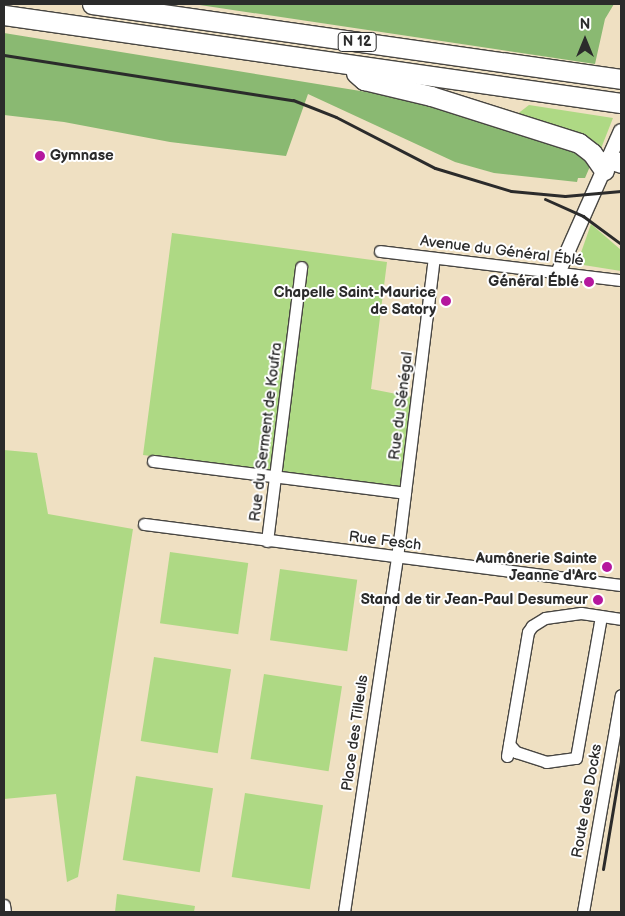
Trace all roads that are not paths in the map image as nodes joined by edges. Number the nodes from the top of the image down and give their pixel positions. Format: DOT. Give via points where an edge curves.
graph roads {
  1 [pos="92,4"];
  2 [pos="4,15"];
  3 [pos="348,65"];
  4 [pos="621,79"];
  5 [pos="621,103"];
  6 [pos="621,131"];
  7 [pos="611,164"];
  8 [pos="380,251"];
  9 [pos="434,258"];
  10 [pos="301,268"];
  11 [pos="558,273"];
  12 [pos="621,280"];
  13 [pos="153,461"];
  14 [pos="276,476"];
  15 [pos="405,493"];
  16 [pos="144,524"];
  17 [pos="268,541"];
  18 [pos="397,558"];
  19 [pos="621,585"];
  20 [pos="601,616"];
  21 [pos="621,619"];
  22 [pos="621,695"];
  23 [pos="509,744"];
  24 [pos="507,756"];
  25 [pos="4,905"];
  26 [pos="5,912"];
  27 [pos="344,912"];
  28 [pos="583,912"];
  1 -- 4 [label="highway, N 12"];
  2 -- 3 [label="highway, N 12"];
  3 -- 5 [label="highway, N 12"];
  3 -- 7 [label="highway" via="364,80 449,102 579,143"];
  6 -- 7 [label="street"];
  7 -- 11 [label="street"];
  8 -- 9 [label="street, Avenue du Général Éblé"];
  9 -- 11 [label="street, Avenue du Général Éblé"];
  9 -- 15 [label="street, Rue du Sénégal"];
  10 -- 14 [label="street, Rue du Serment de Koufra"];
  11 -- 12 [label="street, Avenue du Général Éblé"];
  13 -- 14 [label="street"];
  14 -- 15 [label="street"];
  14 -- 17 [label="street, Rue du Serment de Koufra"];
  15 -- 18 [label="street, Rue du Sénégal"];
  16 -- 17 [label="street, Rue Fesch"];
  17 -- 18 [label="street, Rue Fesch"];
  18 -- 19 [label="street, Rue Fesch"];
  18 -- 27 [label="street, Place des Tilleuls"];
  20 -- 21 [label="street"];
  20 -- 23 [label="street" via="581,613 545,618 532,626 528,632"];
  20 -- 23 [label="street" via="576,758 546,762 516,752"];
  22 -- 28 [label="street, Route des Docks"];
  23 -- 24 [label="street"];
  25 -- 26 [label="street"];
}
